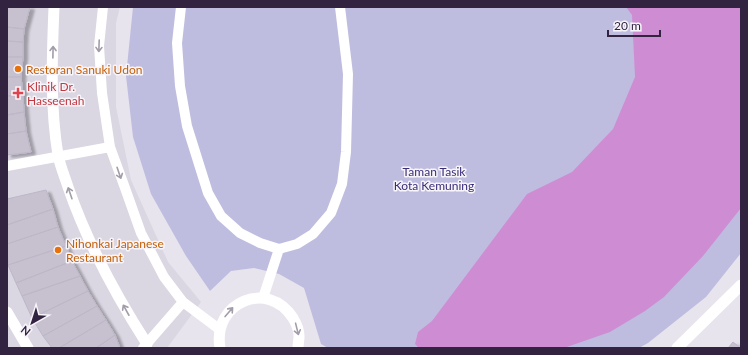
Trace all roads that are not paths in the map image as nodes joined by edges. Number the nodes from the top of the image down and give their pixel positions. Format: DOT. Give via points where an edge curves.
graph roads {
  1 [pos="54,7"];
  2 [pos="103,7"];
  3 [pos="181,7"];
  4 [pos="340,7"];
  5 [pos="110,147"];
  6 [pos="58,156"];
  7 [pos="7,166"];
  8 [pos="279,249"];
  9 [pos="741,285"];
  10 [pos="263,298"];
  11 [pos="183,302"];
  12 [pos="7,312"];
  13 [pos="219,329"];
  14 [pos="145,346"];
  15 [pos="28,348"];
  16 [pos="220,348"];
  17 [pos="298,348"];
  18 [pos="677,348"];
  6 -- 1 [label="street, one-way" via="52,81"];
  2 -- 5 [label="lane, one-way" via="99,46 102,93"];
  3 -- 8 [label="lane" via="177,43 181,92 187,126 208,193 221,216 240,233"];
  4 -- 8 [label="lane" via="348,74 346,152 342,184 331,213 313,234 297,244"];
  5 -- 6 [label="lane"];
  5 -- 11 [label="lane, one-way" via="142,233 164,277"];
  6 -- 7 [label="lane"];
  14 -- 6 [label="street, one-way" via="92,246 75,208"];
  8 -- 10 [label="lane"];
  9 -- 18 [label="street"];
  13 -- 10 [label="street, one-way" via="236,305 245,300"];
  10 -- 17 [label="street, one-way" via="280,304 289,312 296,323 299,335"];
  11 -- 13 [label="lane"];
  11 -- 14 [label="lane"];
  12 -- 15 [label="street"];
  13 -- 16 [label="street"];
}
